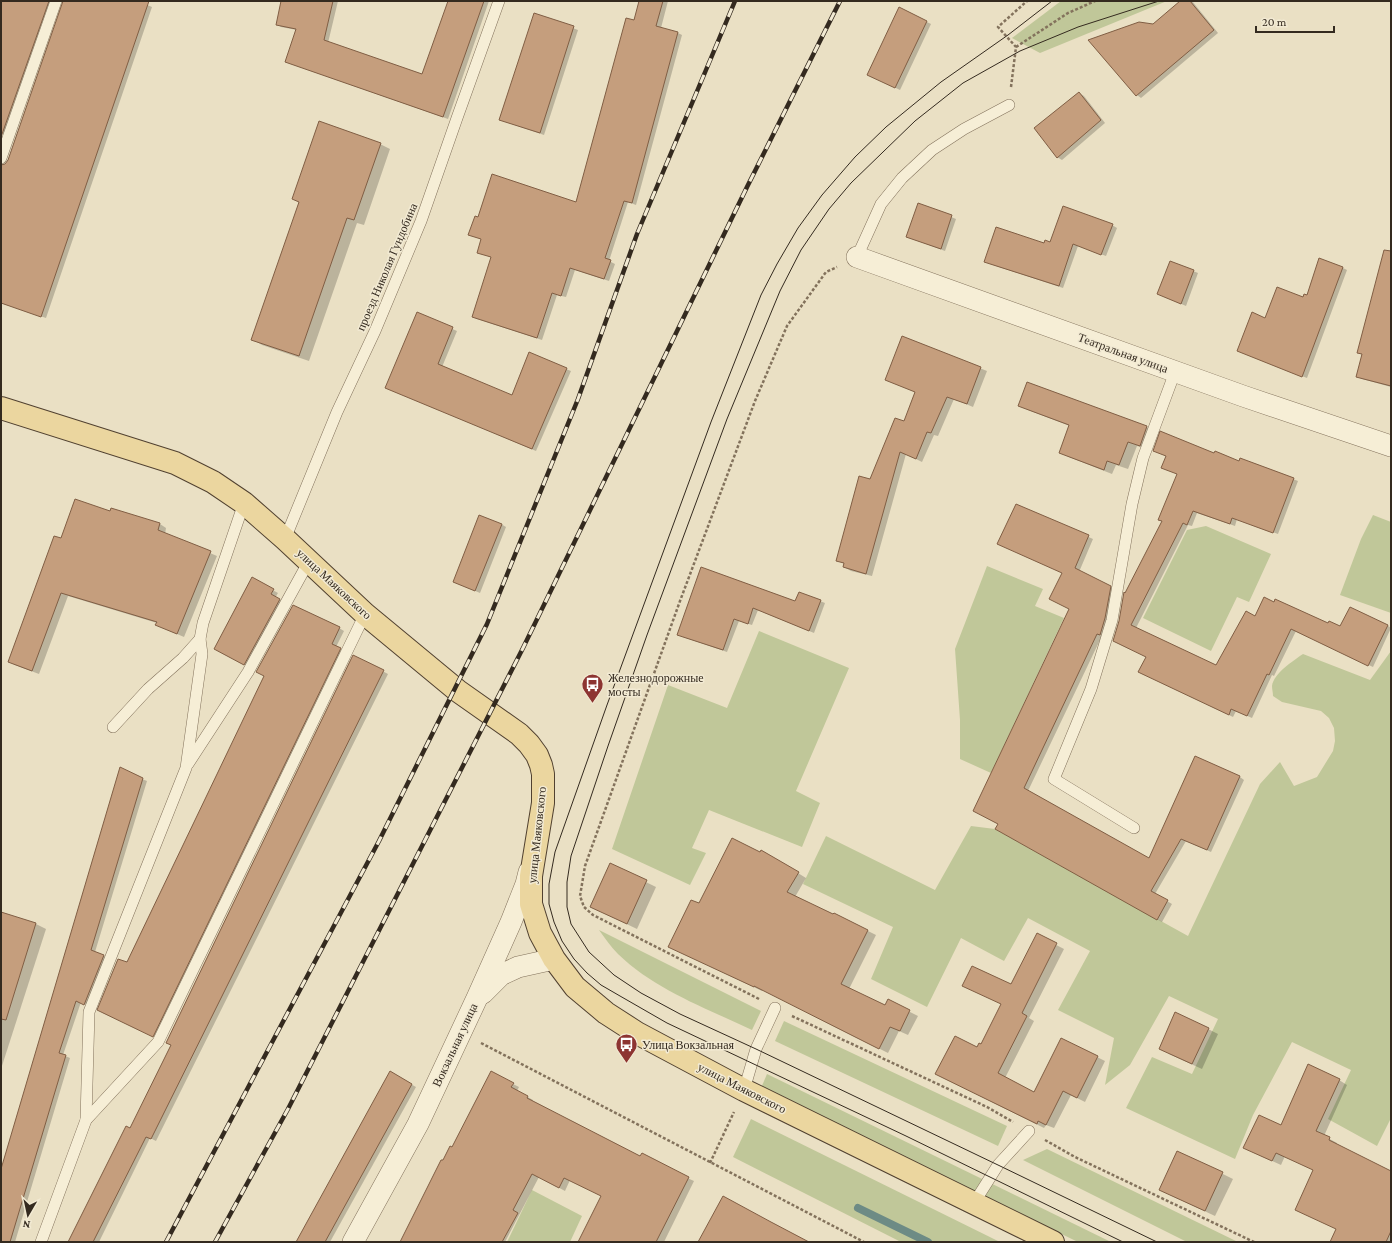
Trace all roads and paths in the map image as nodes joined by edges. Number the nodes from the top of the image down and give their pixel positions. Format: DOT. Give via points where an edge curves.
graph roads {
  1 [pos="56,1"];
  2 [pos="499,1"];
  3 [pos="1028,1"];
  4 [pos="1094,1"];
  5 [pos="1016,47"];
  6 [pos="1009,105"];
  7 [pos="1,158"];
  8 [pos="857,257"];
  9 [pos="1175,372"];
  10 [pos="1,408"];
  11 [pos="1391,446"];
  12 [pos="244,503"];
  13 [pos="285,538"];
  14 [pos="309,561"];
  15 [pos="366,614"];
  16 [pos="200,639"];
  17 [pos="113,727"];
  18 [pos="186,768"];
  19 [pos="1134,828"];
  20 [pos="538,839"];
  21 [pos="554,959"];
  22 [pos="477,998"];
  23 [pos="775,1008"];
  24 [pos="461,1033"];
  25 [pos="744,1090"];
  26 [pos="86,1120"];
  27 [pos="1029,1131"];
  28 [pos="710,1163"];
  29 [pos="974,1204"];
  30 [pos="41,1242"];
  31 [pos="353,1242"];
  32 [pos="864,1242"];
  33 [pos="1053,1242"];
  1 -- 7 [label="lane"];
  2 -- 13 [label="lane, проезд Николая Гундобина" via="421,221"];
  3 -- 5 [label="path" via="998,26"];
  4 -- 5 [label="path" via="1068,12"];
  5 -- 6 [label="path"];
  6 -- 8 [label="lane" via="932,150 902,178 881,204"];
  8 -- 9 [label="street, Театральная улица"];
  8 -- 23 [label="path" via="826,272 787,326 680,602 585,866 580,896 584,907 592,915"];
  9 -- 11 [label="street, Театральная улица"];
  9 -- 19 [label="lane" via="1143,458 1108,634 1091,689 1054,779"];
  10 -- 12 [label="main road, улица Маяковского" via="175,463 213,482"];
  12 -- 13 [label="main road, улица Маяковского"];
  12 -- 16 [label="lane" via="203,623"];
  13 -- 14 [label="main road, улица Маяковского"];
  14 -- 15 [label="main road, улица Маяковского"];
  14 -- 18 [label="lane" via="248,672"];
  15 -- 20 [label="main road, улица Маяковского" via="458,692 519,734 529,744 537,755 543,774 543,803"];
  15 -- 26 [label="lane" via="158,1042"];
  16 -- 17 [label="lane"];
  16 -- 18 [label="lane" via="202,654"];
  18 -- 26 [label="lane" via="89,1012"];
  20 -- 21 [label="main road, улица Маяковского" via="532,876 531,904 540,933"];
  20 -- 22 [label="street, Вокзальная улица" via="523,891"];
  21 -- 22 [label="street" via="518,967 501,975"];
  21 -- 25 [label="main road, улица Маяковского" via="575,987 606,1013 637,1033"];
  22 -- 24 [label="street, Вокзальная улица"];
  23 -- 25 [label="lane" via="756,1049"];
  24 -- 28 [label="path"];
  24 -- 31 [label="street, Вокзальная улица" via="418,1124"];
  25 -- 28 [label="path"];
  25 -- 29 [label="main road, улица Маяковского"];
  26 -- 30 [label="lane"];
  27 -- 29 [label="lane" via="998,1165"];
  28 -- 32 [label="path"];
  29 -- 33 [label="main road, улица Маяковского"];
}
